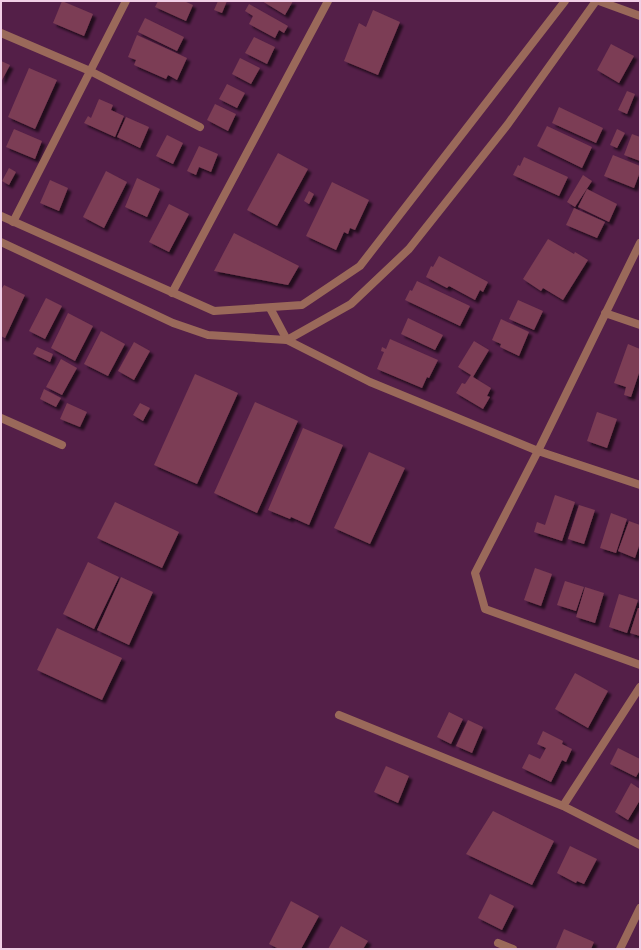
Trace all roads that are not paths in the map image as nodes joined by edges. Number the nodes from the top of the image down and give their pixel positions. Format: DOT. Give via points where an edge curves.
graph roads {
  1 [pos="126,1"];
  2 [pos="328,1"];
  3 [pos="564,1"];
  4 [pos="596,1"];
  5 [pos="599,1"];
  6 [pos="640,16"];
  7 [pos="1,33"];
  8 [pos="90,71"];
  9 [pos="200,127"];
  10 [pos="1,216"];
  11 [pos="13,222"];
  12 [pos="1,242"];
  13 [pos="640,243"];
  14 [pos="172,293"];
  15 [pos="270,308"];
  16 [pos="605,313"];
  17 [pos="640,325"];
  18 [pos="287,340"];
  19 [pos="1,418"];
  20 [pos="62,445"];
  21 [pos="538,451"];
  22 [pos="640,485"];
  23 [pos="640,665"];
  24 [pos="640,687"];
  25 [pos="339,715"];
  26 [pos="563,806"];
  27 [pos="640,845"];
  28 [pos="640,908"];
  29 [pos="498,943"];
  30 [pos="513,949"];
  31 [pos="620,949"];
  1 -- 8 [label="street"];
  2 -- 14 [label="street"];
  3 -- 15 [label="street" via="360,266 302,305"];
  4 -- 18 [label="street" via="508,124 409,249 351,304"];
  5 -- 6 [label="street"];
  7 -- 8 [label="street"];
  8 -- 9 [label="street"];
  8 -- 11 [label="street"];
  10 -- 11 [label="street"];
  11 -- 14 [label="street"];
  12 -- 18 [label="street" via="173,323 208,335"];
  13 -- 16 [label="street"];
  14 -- 15 [label="street" via="214,311"];
  15 -- 18 [label="street"];
  16 -- 17 [label="street"];
  16 -- 21 [label="street"];
  18 -- 21 [label="street" via="370,382"];
  19 -- 20 [label="street"];
  21 -- 22 [label="street"];
  21 -- 23 [label="street" via="475,573 485,609"];
  24 -- 26 [label="street"];
  25 -- 26 [label="street"];
  26 -- 27 [label="street"];
  28 -- 31 [label="street"];
  29 -- 30 [label="street"];
}
